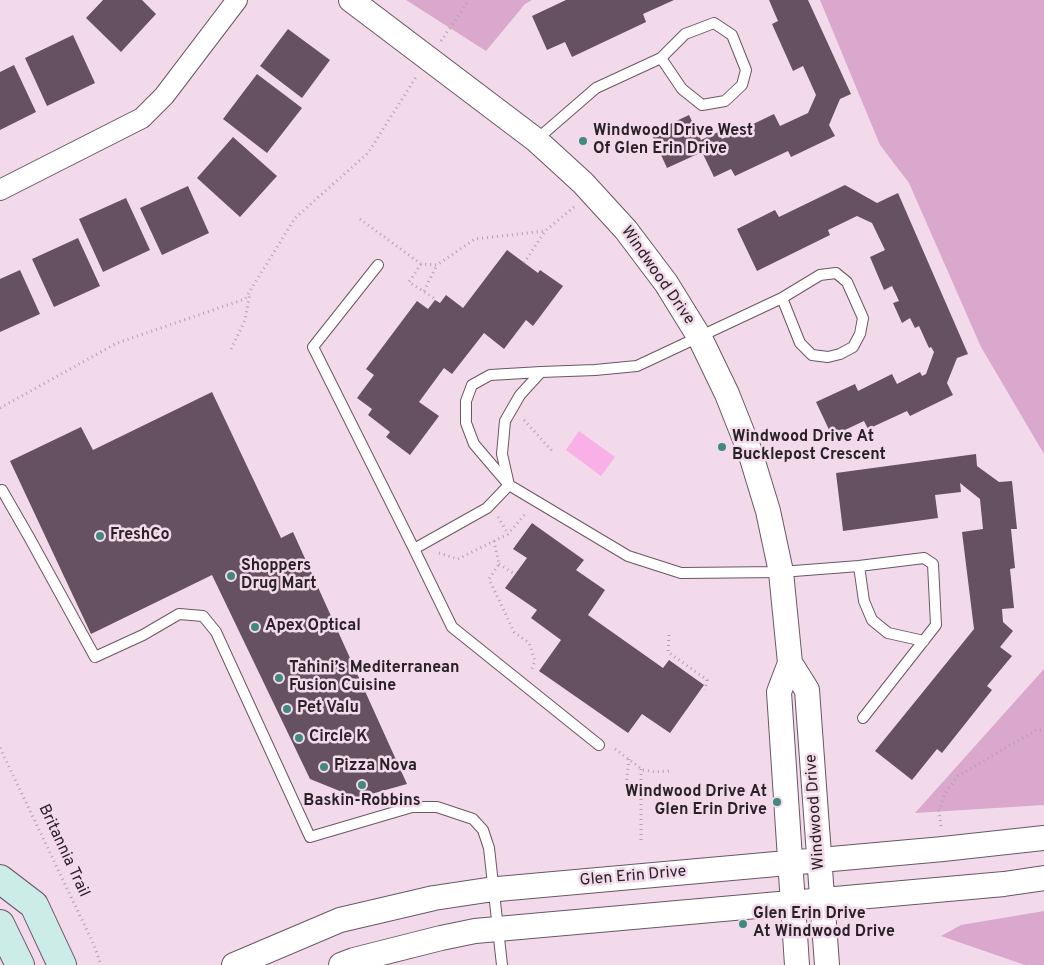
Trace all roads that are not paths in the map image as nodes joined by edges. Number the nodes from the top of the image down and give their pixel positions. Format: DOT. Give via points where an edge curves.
graph roads {
  1 [pos="237,0"];
  2 [pos="351,0"];
  3 [pos="661,58"];
  4 [pos="536,140"];
  5 [pos="0,190"];
  6 [pos="378,265"];
  7 [pos="782,298"];
  8 [pos="700,338"];
  9 [pos="541,372"];
  10 [pos="509,485"];
  11 [pos="0,491"];
  12 [pos="416,548"];
  13 [pos="858,566"];
  14 [pos="781,572"];
  15 [pos="924,641"];
  16 [pos="790,663"];
  17 [pos="863,718"];
  18 [pos="599,745"];
  19 [pos="1044,838"];
  20 [pos="819,860"];
  21 [pos="790,863"];
  22 [pos="1044,878"];
  23 [pos="0,879"];
  24 [pos="494,890"];
  25 [pos="822,899"];
  26 [pos="793,902"];
  27 [pos="0,924"];
  28 [pos="499,929"];
  29 [pos="20,965"];
  30 [pos="62,965"];
  31 [pos="234,965"];
  32 [pos="340,965"];
  33 [pos="502,965"];
  34 [pos="797,965"];
  35 [pos="827,965"];
  1 -- 5 [label="street" via="164,96 142,118"];
  2 -- 4 [label="street, Windwood Drive"];
  3 -- 3 [label="lane" via="682,90 702,105 725,101 742,85 746,70 732,35 714,23 685,34"];
  3 -- 4 [label="lane" via="596,88"];
  4 -- 8 [label="street, Windwood Drive" via="592,192 626,230 666,283"];
  6 -- 12 [label="lane" via="313,347"];
  7 -- 7 [label="lane" via="820,275 836,273 847,282 863,318 853,347 828,357 812,356 800,343"];
  7 -- 8 [label="lane"];
  8 -- 9 [label="lane" via="637,366"];
  8 -- 14 [label="street, Windwood Drive" via="728,394 750,452 768,511"];
  9 -- 10 [label="lane" via="520,396 505,421 502,454"];
  9 -- 10 [label="lane" via="490,375 472,385 466,401 466,423 474,444"];
  10 -- 12 [label="lane" via="487,508"];
  10 -- 14 [label="lane" via="628,556 681,573"];
  11 -- 24 [label="lane" via="95,658 179,614 203,616 220,641 310,837 412,807 437,807 473,819 483,830 489,848"];
  12 -- 18 [label="lane" via="452,627"];
  13 -- 14 [label="lane"];
  13 -- 15 [label="lane" via="864,601 872,620 888,634"];
  13 -- 15 [label="lane" via="924,558 933,564 936,625"];
  14 -- 16 [label="street, Windwood Drive"];
  15 -- 17 [label="lane"];
  16 -- 20 [label="street, Windwood Drive" via="807,690"];
  16 -- 21 [label="street, Windwood Drive" via="779,692"];
  19 -- 20 [label="street, Glen Erin Drive"];
  20 -- 21 [label="street, Glen Erin Drive"];
  20 -- 25 [label="street, Windwood Drive"];
  21 -- 24 [label="street, Glen Erin Drive"];
  21 -- 26 [label="street, Windwood Drive"];
  22 -- 25 [label="street"];
  23 -- 30 [label="main road" via="34,905"];
  24 -- 28 [label="lane"];
  24 -- 31 [label="street, Glen Erin Drive" via="434,898 340,920"];
  25 -- 26 [label="street"];
  25 -- 35 [label="street, Windwood Drive"];
  26 -- 28 [label="street"];
  26 -- 34 [label="street, Windwood Drive"];
  27 -- 29 [label="main road"];
  28 -- 32 [label="street" via="441,938"];
  28 -- 33 [label="lane"];
}
